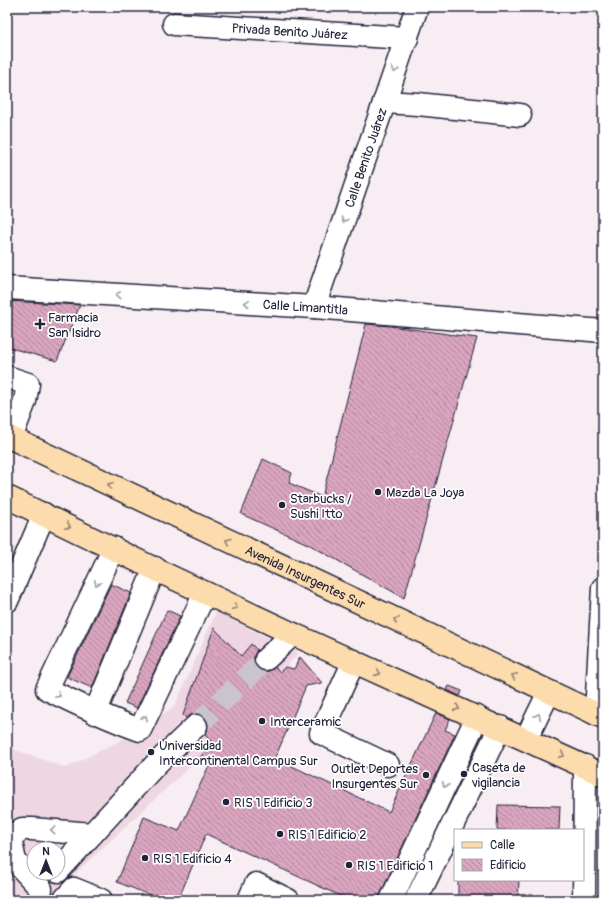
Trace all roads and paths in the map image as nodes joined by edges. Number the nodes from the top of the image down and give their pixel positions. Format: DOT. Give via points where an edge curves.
graph roads {
  1 [pos="417,7"];
  2 [pos="174,24"];
  3 [pos="407,38"];
  4 [pos="384,102"];
  5 [pos="520,115"];
  6 [pos="7,288"];
  7 [pos="314,307"];
  8 [pos="603,331"];
  9 [pos="7,377"];
  10 [pos="9,437"];
  11 [pos="7,497"];
  12 [pos="44,514"];
  13 [pos="114,548"];
  14 [pos="161,572"];
  15 [pos="603,588"];
  16 [pos="205,593"];
  17 [pos="7,600"];
  18 [pos="293,634"];
  19 [pos="266,659"];
  20 [pos="354,661"];
  21 [pos="549,692"];
  22 [pos="98,714"];
  23 [pos="599,715"];
  24 [pos="477,717"];
  25 [pos="196,726"];
  26 [pos="500,727"];
  27 [pos="526,739"];
  28 [pos="388,765"];
  29 [pos="594,771"];
  30 [pos="92,834"];
  31 [pos="66,862"];
  32 [pos="48,881"];
  33 [pos="36,894"];
  34 [pos="64,900"];
  35 [pos="101,900"];
  36 [pos="249,900"];
  37 [pos="288,900"];
  38 [pos="391,900"];
  39 [pos="416,900"];
  40 [pos="584,900"];
  1 -- 3 [label="street, Calle Benito Juárez"];
  2 -- 3 [label="street, Privada Benito Juárez"];
  3 -- 4 [label="street, Calle Benito Juárez, one-way"];
  4 -- 5 [label="street"];
  4 -- 7 [label="street, Calle Benito Juárez, one-way"];
  7 -- 6 [label="street, Calle Limantitla, one-way"];
  7 -- 8 [label="street, Calle Limantitla"];
  9 -- 10 [label="street" via="28,384"];
  21 -- 10 [label="main road, Avenida Insurgentes Sur, one-way"];
  11 -- 12 [label="main road"];
  12 -- 13 [label="main road, one-way"];
  12 -- 17 [label="street"];
  13 -- 14 [label="main road"];
  13 -- 22 [label="street, one-way" via="46,689"];
  14 -- 16 [label="main road"];
  14 -- 22 [label="street"];
  15 -- 23 [label="street"];
  16 -- 18 [label="main road, one-way"];
  22 -- 16 [label="street, one-way" via="140,730"];
  18 -- 19 [label="street"];
  18 -- 20 [label="main road"];
  20 -- 24 [label="main road, one-way"];
  20 -- 28 [label="street" via="321,733"];
  21 -- 23 [label="main road, Avenida Insurgentes Sur"];
  27 -- 21 [label="street, one-way"];
  24 -- 26 [label="main road"];
  24 -- 38 [label="street, one-way"];
  25 -- 30 [label="street" via="157,763"];
  26 -- 27 [label="main road"];
  26 -- 39 [label="street"];
  27 -- 29 [label="main road, one-way"];
  29 -- 40 [label="street"];
  30 -- 31 [label="street"];
  30 -- 33 [label="street, one-way" via="22,829 14,835 11,842 15,861"];
  32 -- 33 [label="street"];
  34 -- 35 [label="street" via="74,889"];
  36 -- 37 [label="street" via="256,884"];
}
